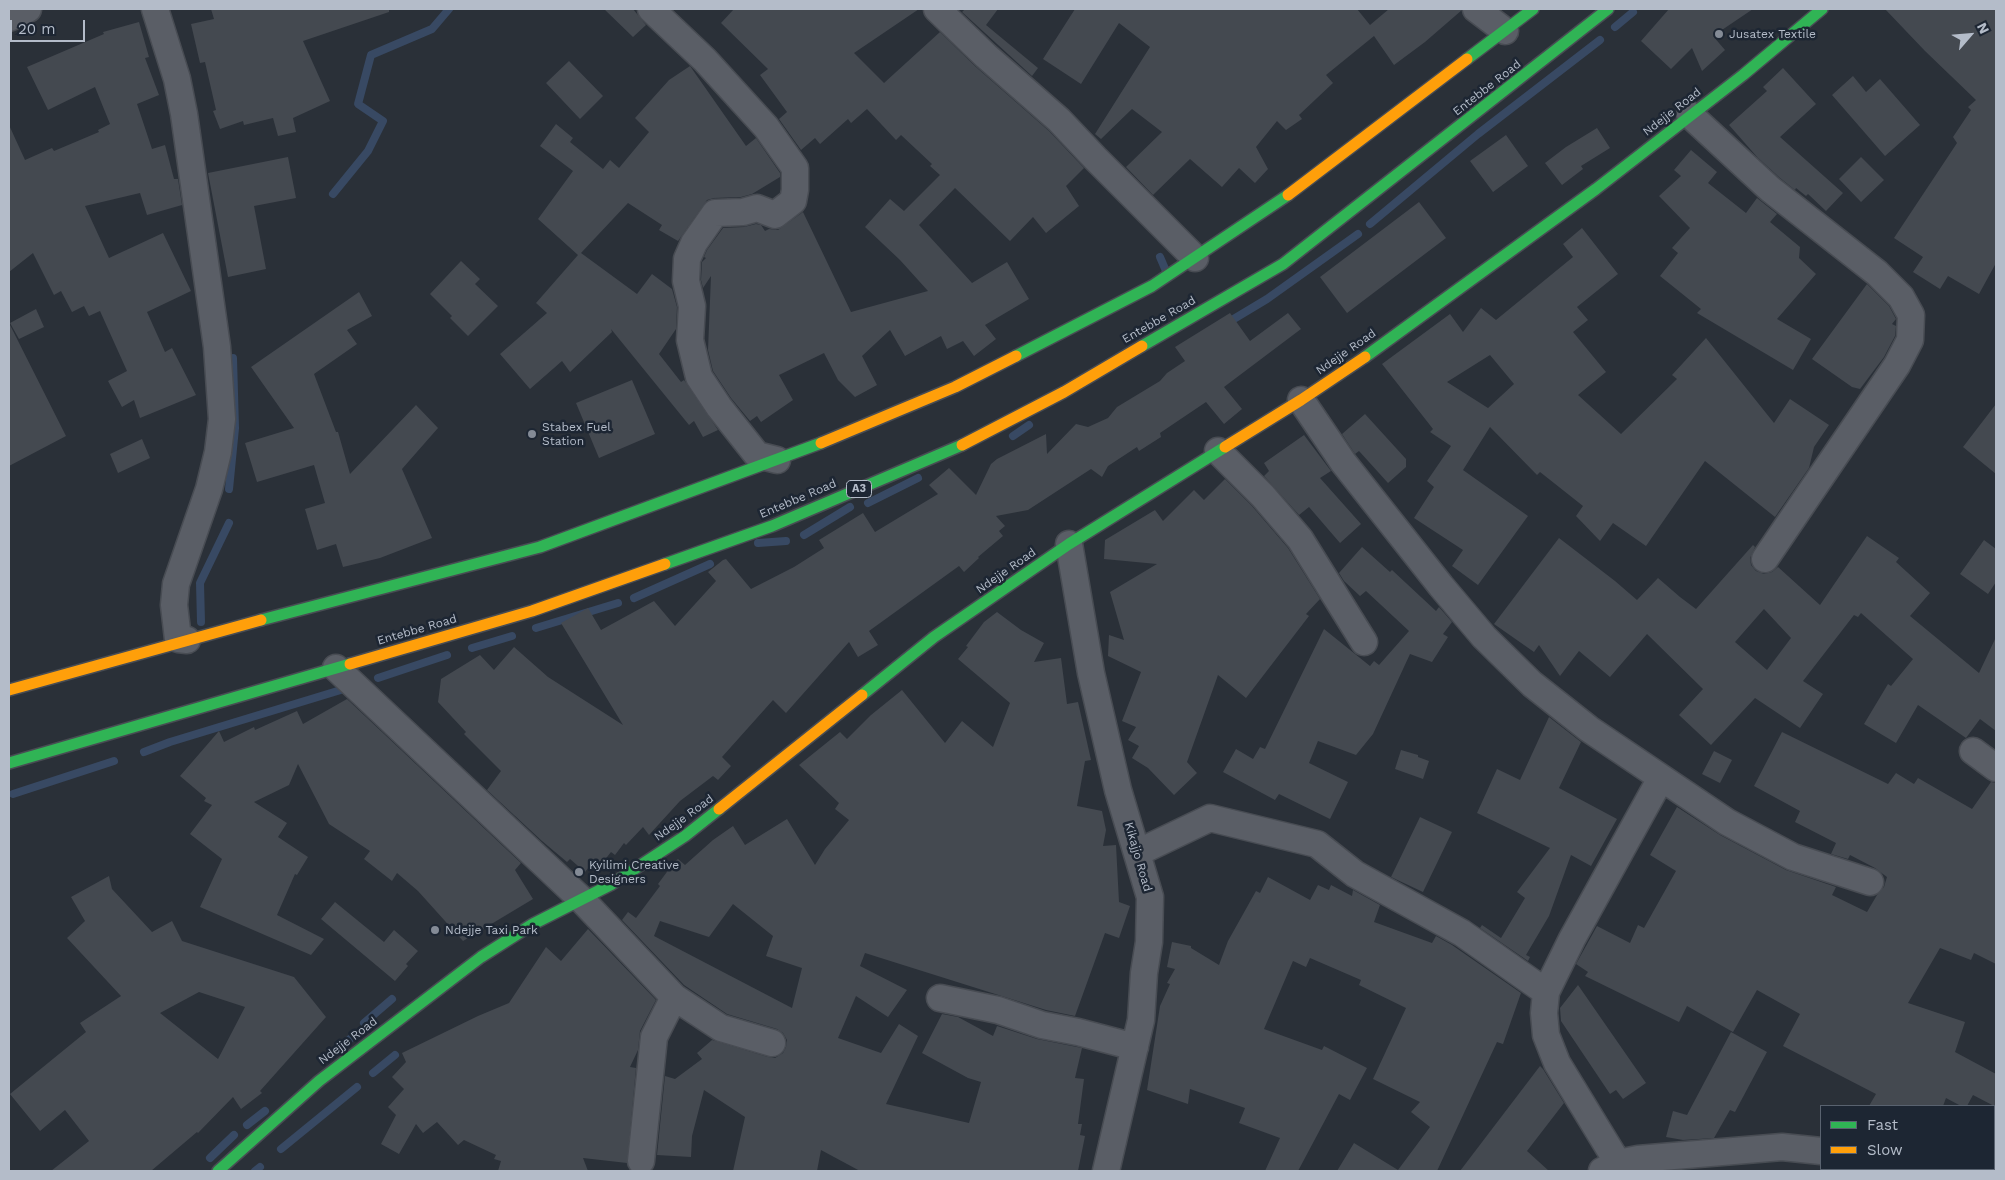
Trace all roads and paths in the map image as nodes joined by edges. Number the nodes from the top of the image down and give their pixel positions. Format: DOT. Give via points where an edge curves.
graph roads {
  1 [pos="28,9"];
  2 [pos="155,9"];
  3 [pos="651,9"];
  4 [pos="937,9"];
  5 [pos="1476,9"];
  6 [pos="1533,9"];
  7 [pos="1608,9"];
  8 [pos="1822,9"];
  9 [pos="9,18"];
  10 [pos="1505,31"];
  11 [pos="1690,115"];
  12 [pos="1195,258"];
  13 [pos="1301,400"];
  14 [pos="1218,451"];
  15 [pos="777,460"];
  16 [pos="1069,544"];
  17 [pos="1765,559"];
  18 [pos="187,640"];
  19 [pos="1364,642"];
  20 [pos="336,668"];
  21 [pos="9,690"];
  22 [pos="1973,751"];
  23 [pos="9,763"];
  24 [pos="1996,768"];
  25 [pos="1661,778"];
  26 [pos="1137,853"];
  27 [pos="1870,882"];
  28 [pos="581,899"];
  29 [pos="1546,992"];
  30 [pos="674,997"];
  31 [pos="940,998"];
  32 [pos="772,1043"];
  33 [pos="1135,1047"];
  34 [pos="1820,1151"];
  35 [pos="641,1161"];
  36 [pos="1610,1167"];
  37 [pos="218,1171"];
  38 [pos="1106,1171"];
  1 -- 9 [label="street"];
  2 -- 18 [label="street" via="177,79 184,114 217,347 222,419 209,489 176,584 174,605 178,639"];
  3 -- 15 [label="street" via="705,60 766,127 795,168 793,201 775,215 757,208 715,213 687,259 686,281 692,306 690,340 699,377 757,455"];
  4 -- 12 [label="street" via="1059,120"];
  5 -- 10 [label="street"];
  6 -- 10 [label="main road"];
  7 -- 20 [label="main road, Entebbe Road / A3" via="1283,264 1064,392 979,437 772,526 532,611"];
  8 -- 11 [label="main road, Ndejje Road"];
  10 -- 12 [label="main road" via="1273,207"];
  11 -- 13 [label="main road, Ndejje Road" via="1596,189"];
  11 -- 17 [label="street" via="1770,189 1876,273 1901,297 1911,315 1910,340 1897,365"];
  12 -- 15 [label="main road" via="1152,286 955,387"];
  13 -- 14 [label="main road, Ndejje Road"];
  13 -- 25 [label="street" via="1343,462 1484,637 1532,684"];
  14 -- 16 [label="main road, Ndejje Road"];
  14 -- 19 [label="street" via="1300,539"];
  15 -- 18 [label="main road" via="540,547"];
  16 -- 26 [label="street, Kikajjo Road" via="1091,673 1118,790"];
  16 -- 28 [label="main road, Ndejje Road" via="934,638 685,836 612,884"];
  18 -- 21 [label="main road"];
  20 -- 23 [label="main road, Entebbe Road / A3"];
  20 -- 28 [label="street"];
  22 -- 24 [label="street"];
  25 -- 27 [label="street" via="1727,822 1793,857"];
  25 -- 29 [label="street"];
  26 -- 29 [label="street" via="1210,818 1317,844 1355,874 1462,933"];
  26 -- 33 [label="street, Kikajjo Road" via="1150,897 1141,1020"];
  28 -- 30 [label="street"];
  28 -- 37 [label="main road, Ndejje Road" via="480,957 319,1081"];
  29 -- 36 [label="street" via="1546,1035"];
  30 -- 32 [label="street" via="721,1028"];
  30 -- 35 [label="street" via="654,1037"];
  31 -- 33 [label="street"];
  33 -- 38 [label="street, Kikajjo Road"];
  34 -- 36 [label="street" via="1782,1147 1638,1159"];
}
